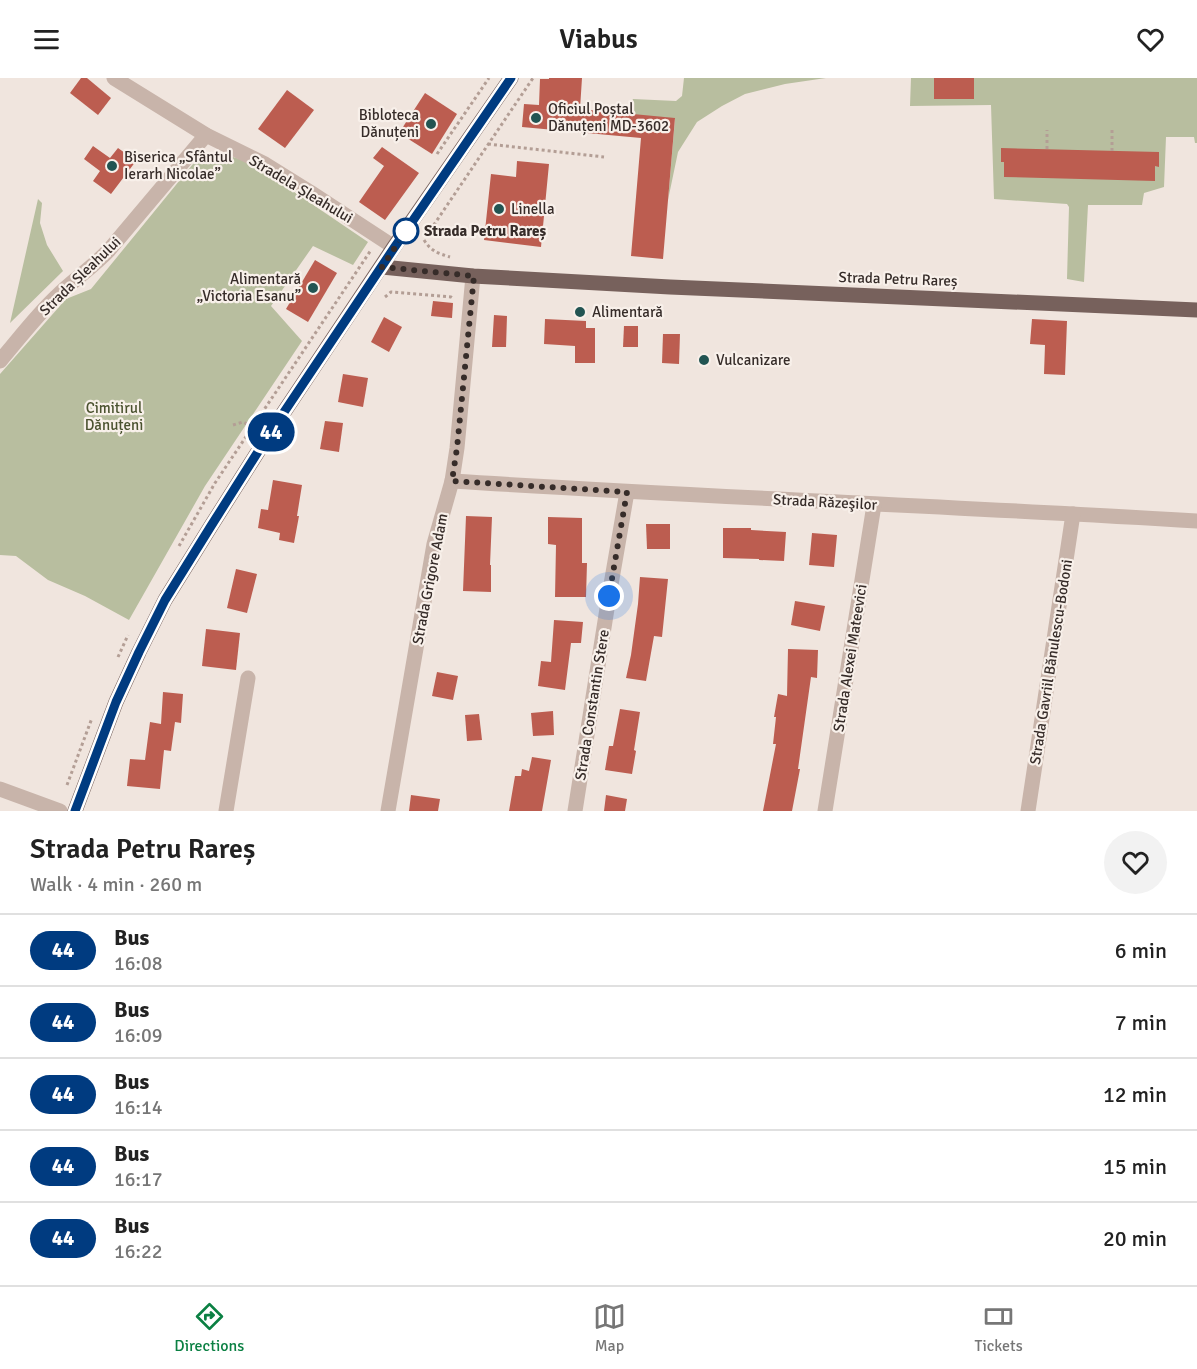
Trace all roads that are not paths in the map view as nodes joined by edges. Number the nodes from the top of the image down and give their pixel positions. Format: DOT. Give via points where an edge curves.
graph roads {
  1 [pos="114,78"];
  2 [pos="511,78"];
  3 [pos="206,135"];
  4 [pos="394,248"];
  5 [pos="382,267"];
  6 [pos="474,276"];
  7 [pos="1197,310"];
  8 [pos="0,361"];
  9 [pos="452,481"];
  10 [pos="627,492"];
  11 [pos="874,505"];
  12 [pos="1073,514"];
  13 [pos="1197,521"];
  14 [pos="248,678"];
  15 [pos="0,789"];
  16 [pos="60,811"];
  17 [pos="75,811"];
  18 [pos="226,811"];
  19 [pos="388,811"];
  20 [pos="575,811"];
  21 [pos="825,811"];
  22 [pos="1028,811"];
  1 -- 3 [label="street, Stradela Șleahului"];
  2 -- 4 [label="main road"];
  3 -- 4 [label="street, Stradela Șleahului" via="265,164"];
  3 -- 8 [label="street, Strada Șleahului" via="101,259 54,299"];
  4 -- 5 [label="main road"];
  5 -- 6 [label="main road, Strada Petru Rareș"];
  5 -- 17 [label="main road" via="266,439 165,600 116,702"];
  6 -- 7 [label="main road, Strada Petru Rareș"];
  6 -- 9 [label="street, Strada Grigore Adam"];
  9 -- 10 [label="street, Strada Răzeşilor"];
  9 -- 19 [label="street, Strada Grigore Adam" via="434,544"];
  10 -- 11 [label="street, Strada Răzeşilor"];
  10 -- 20 [label="street, Strada Constantin Stere"];
  11 -- 12 [label="street, Strada Răzeşilor"];
  11 -- 21 [label="street, Strada Alexei Mateevici"];
  12 -- 13 [label="street, Strada Răzeşilor"];
  12 -- 22 [label="street, Strada Gavriil Bănulescu-Bodoni"];
  14 -- 18 [label="street"];
  15 -- 16 [label="street"];
}
